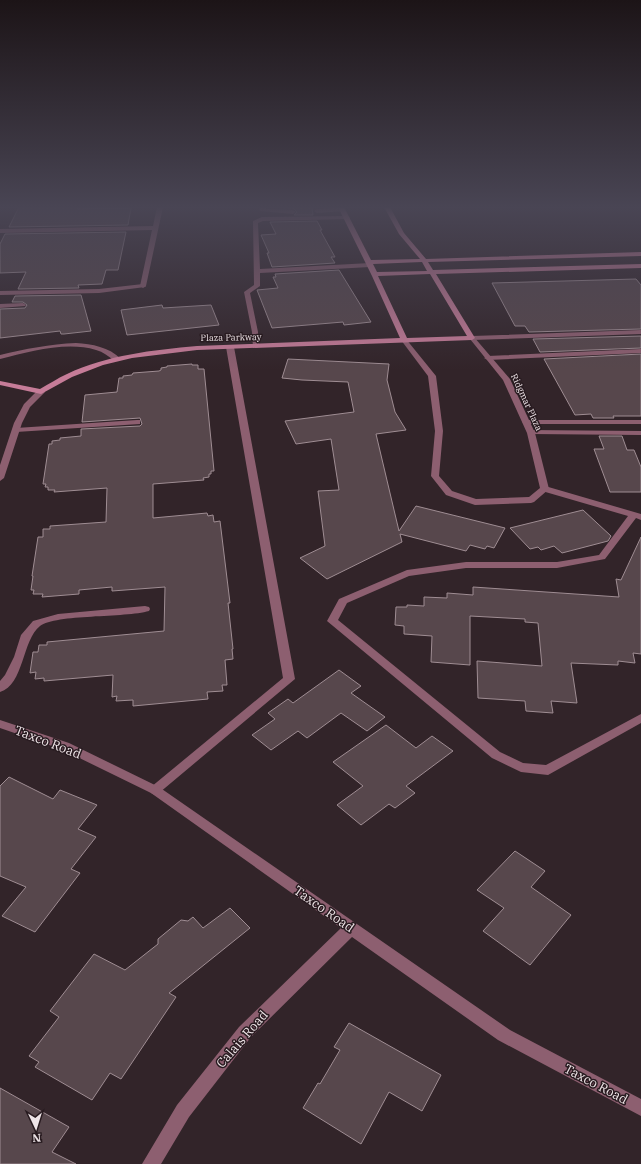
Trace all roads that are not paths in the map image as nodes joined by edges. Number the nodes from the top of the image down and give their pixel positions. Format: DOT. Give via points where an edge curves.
graph roads {
  1 [pos="148,261"];
  2 [pos="257,261"];
  3 [pos="406,261"];
  4 [pos="425,261"];
  5 [pos="369,264"];
  6 [pos="640,267"];
  7 [pos="257,271"];
  8 [pos="432,273"];
  9 [pos="373,274"];
  10 [pos="0,293"];
  11 [pos="23,305"];
  12 [pos="0,306"];
  13 [pos="641,332"];
  14 [pos="472,338"];
  15 [pos="404,340"];
  16 [pos="230,347"];
  17 [pos="255,347"];
  18 [pos="641,351"];
  19 [pos="0,357"];
  20 [pos="488,358"];
  21 [pos="117,359"];
  22 [pos="0,383"];
  23 [pos="41,392"];
  24 [pos="137,422"];
  25 [pos="526,422"];
  26 [pos="641,422"];
  27 [pos="16,430"];
  28 [pos="531,432"];
  29 [pos="641,433"];
  30 [pos="0,478"];
  31 [pos="545,489"];
  32 [pos="637,516"];
  33 [pos="145,609"];
  34 [pos="0,688"];
  35 [pos="641,718"];
  36 [pos="0,724"];
  37 [pos="155,790"];
  38 [pos="351,928"];
  39 [pos="641,1108"];
  40 [pos="151,1164"];
  1 -- 10 [label="street" via="143,286 99,291"];
  2 -- 7 [label="street"];
  3 -- 5 [label="street"];
  4 -- 8 [label="street, Ridgmar Plaza"];
  5 -- 7 [label="street"];
  5 -- 9 [label="street"];
  6 -- 8 [label="street"];
  7 -- 17 [label="street" via="257,286 247,292"];
  8 -- 9 [label="street"];
  8 -- 14 [label="street, Ridgmar Plaza"];
  9 -- 15 [label="street"];
  11 -- 12 [label="street"];
  13 -- 14 [label="street"];
  14 -- 15 [label="street, Plaza Parkway"];
  14 -- 20 [label="street, Ridgmar Plaza"];
  15 -- 17 [label="street, Plaza Parkway"];
  15 -- 31 [label="street" via="432,376 439,431 436,476 449,493 475,502 531,500"];
  16 -- 17 [label="street, Plaza Parkway"];
  16 -- 21 [label="street, Plaza Parkway" via="174,348"];
  16 -- 37 [label="street" via="289,679"];
  18 -- 20 [label="street"];
  19 -- 21 [label="street" via="42,348 87,345 104,350"];
  20 -- 25 [label="street, Ridgmar Plaza" via="506,379"];
  21 -- 23 [label="street, Plaza Parkway" via="66,376"];
  22 -- 23 [label="street"];
  23 -- 27 [label="street" via="27,406"];
  24 -- 27 [label="street"];
  25 -- 26 [label="street"];
  25 -- 28 [label="street, Ridgmar Plaza"];
  27 -- 30 [label="street"];
  28 -- 29 [label="street"];
  28 -- 31 [label="street, Ridgmar Plaza"];
  31 -- 32 [label="street"];
  32 -- 35 [label="street" via="602,557 557,565 466,565 407,573 343,601 332,621 496,755 521,767 548,770"];
  33 -- 34 [label="street" via="58,617 37,623 26,635 10,677"];
  36 -- 37 [label="street, Taxco Road" via="65,746"];
  37 -- 38 [label="street, Taxco Road"];
  38 -- 39 [label="street, Taxco Road" via="504,1035"];
  38 -- 40 [label="street, Calais Road" via="245,1032 183,1111"];
}
